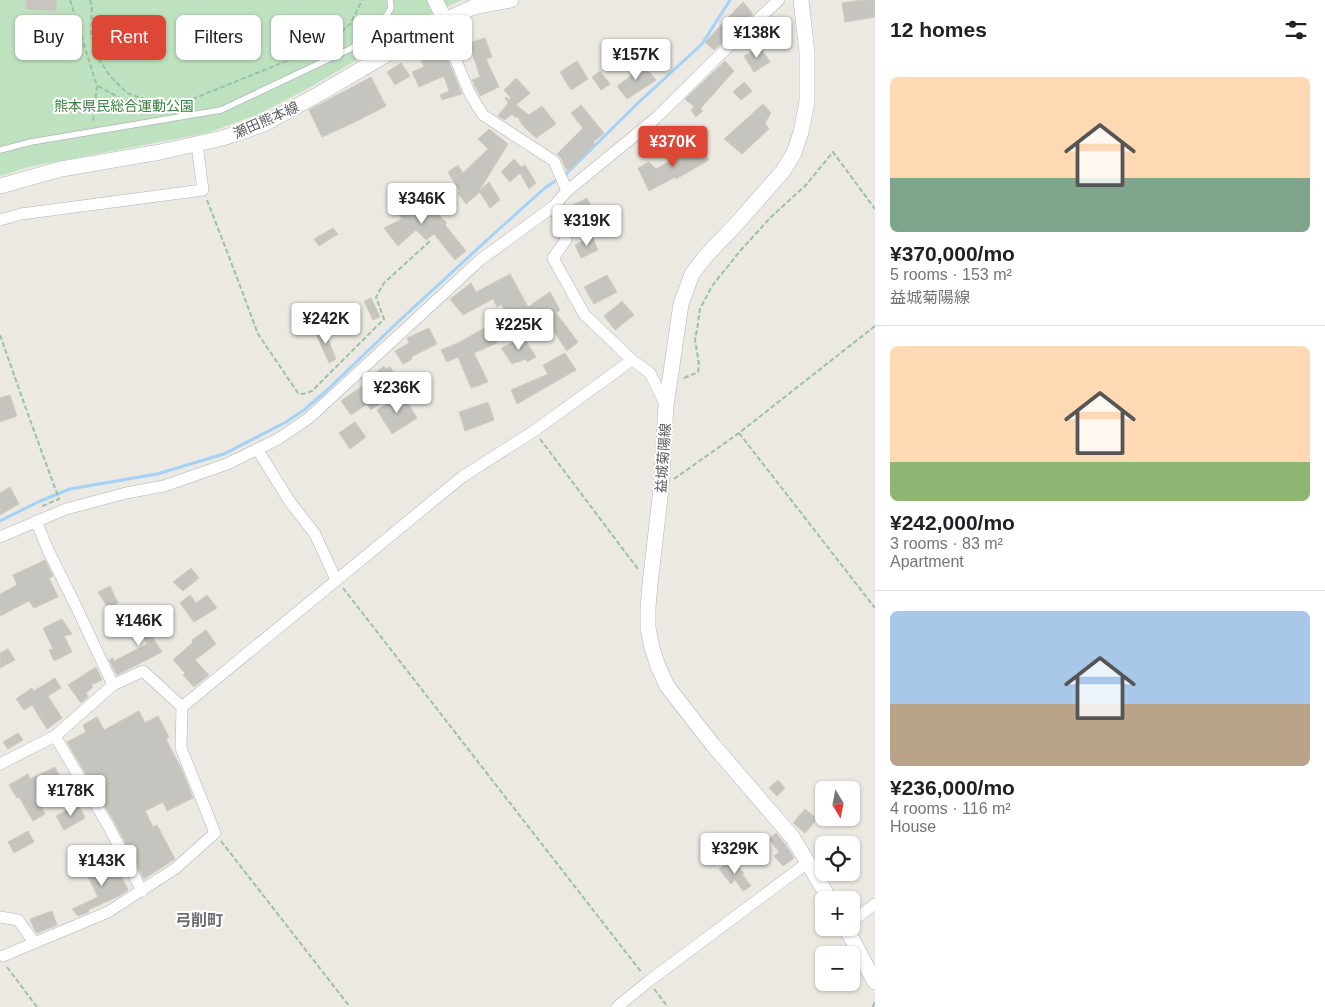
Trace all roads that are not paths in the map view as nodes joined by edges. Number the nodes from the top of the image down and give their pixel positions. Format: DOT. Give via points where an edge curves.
graph roads {
  1 [pos="390,0"];
  2 [pos="435,0"];
  3 [pos="511,0"];
  4 [pos="779,0"];
  5 [pos="801,0"];
  6 [pos="442,15"];
  7 [pos="456,15"];
  8 [pos="376,60"];
  9 [pos="456,60"];
  10 [pos="197,145"];
  11 [pos="0,150"];
  12 [pos="0,186"];
  13 [pos="567,191"];
  14 [pos="554,206"];
  15 [pos="0,220"];
  16 [pos="632,360"];
  17 [pos="666,406"];
  18 [pos="257,449"];
  19 [pos="36,521"];
  20 [pos="0,537"];
  21 [pos="336,580"];
  22 [pos="112,685"];
  23 [pos="182,707"];
  24 [pos="55,736"];
  25 [pos="0,764"];
  26 [pos="807,863"];
  27 [pos="142,891"];
  28 [pos="824,891"];
  29 [pos="875,904"];
  30 [pos="860,915"];
  31 [pos="0,917"];
  32 [pos="850,936"];
  33 [pos="34,942"];
  34 [pos="3,956"];
  35 [pos="875,982"];
  36 [pos="617,1007"];
  1 -- 11 [label="lane" via="391,8 378,30 350,49 221,110 30,142"];
  2 -- 6 [label="main road"];
  3 -- 7 [label="main road, 瀬田熊本線" via="474,7"];
  4 -- 13 [label="street" via="656,118"];
  5 -- 17 [label="main road, 益城菊陽線" via="807,54 807,102 801,132 783,171 692,274 682,304"];
  8 -- 10 [label="main road, 瀬田熊本線" via="264,124"];
  9 -- 13 [label="street" via="483,115 554,161"];
  10 -- 12 [label="main road, 瀬田熊本線" via="61,169"];
  10 -- 15 [label="street" via="203,190 21,214"];
  13 -- 14 [label="street"];
  14 -- 16 [label="street" via="566,240 553,258 584,314"];
  14 -- 18 [label="street" via="480,260 308,418"];
  16 -- 17 [label="street" via="650,373"];
  16 -- 21 [label="street" via="534,431 462,477"];
  17 -- 26 [label="main road, 益城菊陽線" via="648,608 652,648 667,686 713,745 794,838"];
  18 -- 19 [label="street" via="227,464 164,486 66,509"];
  18 -- 21 [label="street" via="314,534"];
  19 -- 20 [label="street"];
  19 -- 22 [label="street"];
  21 -- 23 [label="street"];
  22 -- 23 [label="street" via="143,671"];
  22 -- 24 [label="street"];
  23 -- 27 [label="street" via="181,748 215,833 176,868"];
  24 -- 25 [label="street"];
  24 -- 27 [label="street" via="109,827"];
  26 -- 28 [label="main road, 益城菊陽線"];
  26 -- 36 [label="street"];
  27 -- 33 [label="street" via="108,912"];
  29 -- 30 [label="street"];
  31 -- 33 [label="street" via="18,920"];
  32 -- 35 [label="main road"];
  33 -- 34 [label="street"];
}
